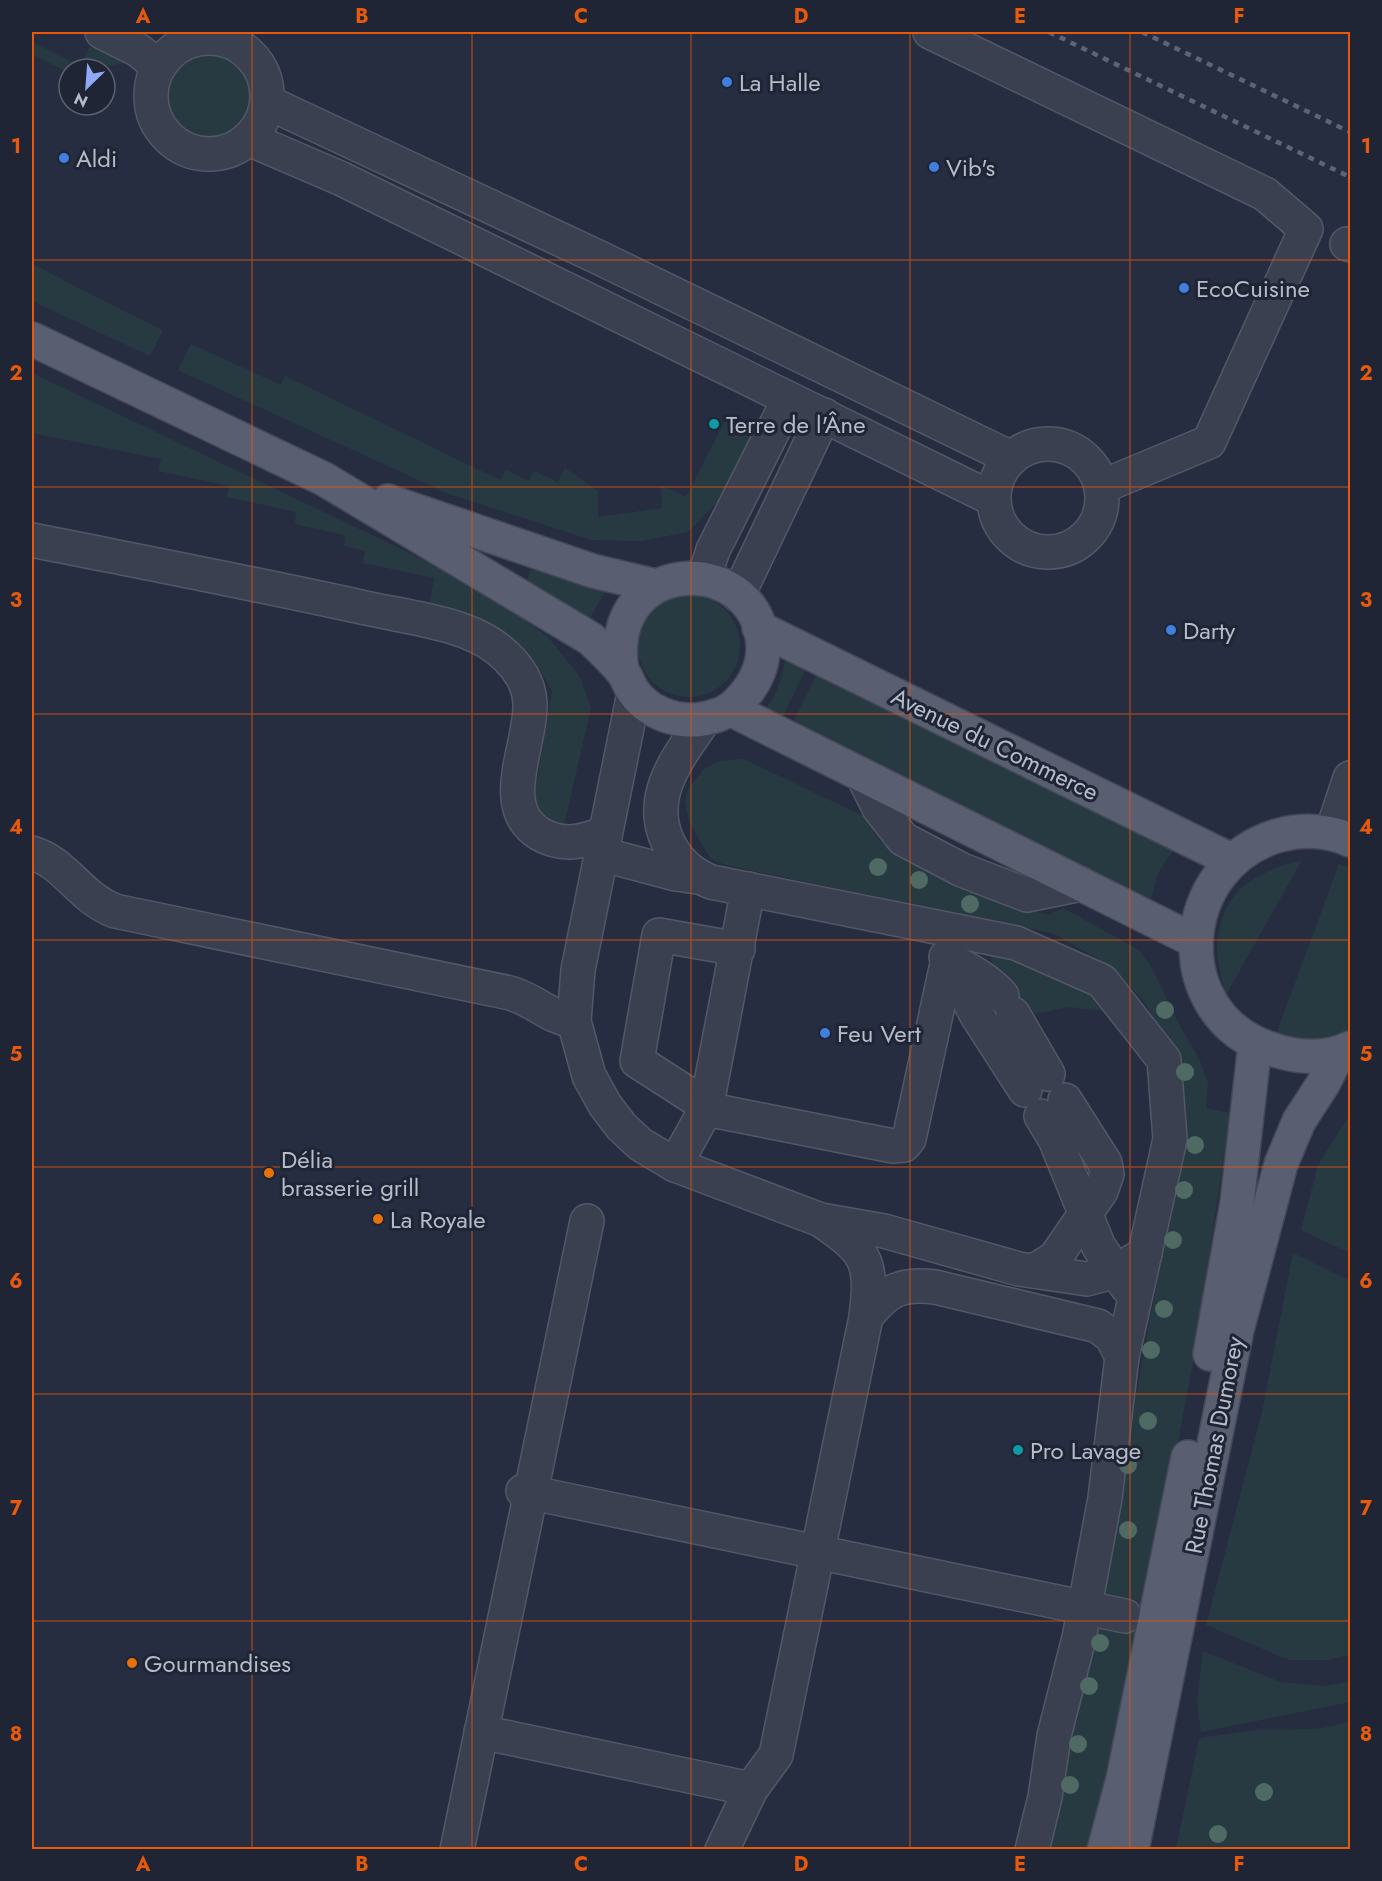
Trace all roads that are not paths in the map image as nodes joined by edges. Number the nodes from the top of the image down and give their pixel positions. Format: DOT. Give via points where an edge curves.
graph roads {
  1 [pos="102,32"];
  2 [pos="930,32"];
  3 [pos="159,67"];
  4 [pos="267,102"];
  5 [pos="249,139"];
  6 [pos="32,339"];
  7 [pos="789,399"];
  8 [pos="824,416"];
  9 [pos="1011,458"];
  10 [pos="324,479"];
  11 [pos="1101,487"];
  12 [pos="993,499"];
  13 [pos="32,540"];
  14 [pos="704,578"];
  15 [pos="656,586"];
  16 [pos="738,595"];
  17 [pos="759,628"];
  18 [pos="628,682"];
  19 [pos="717,715"];
  20 [pos="1350,778"];
  21 [pos="1341,836"];
  22 [pos="603,843"];
  23 [pos="32,853"];
  24 [pos="1231,860"];
  25 [pos="702,878"];
  26 [pos="748,889"];
  27 [pos="897,919"];
  28 [pos="1195,941"];
  29 [pos="738,949"];
  30 [pos="948,959"];
  31 [pos="574,1022"];
  32 [pos="1255,1044"];
  33 [pos="1344,1051"];
  34 [pos="1045,1095"];
  35 [pos="706,1109"];
  36 [pos="675,1165"];
  37 [pos="1086,1215"];
  38 [pos="821,1220"];
  39 [pos="587,1221"];
  40 [pos="1145,1254"];
  41 [pos="1034,1271"];
  42 [pos="1116,1271"];
  43 [pos="1135,1299"];
  44 [pos="866,1317"];
  45 [pos="1122,1357"];
  46 [pos="526,1491"];
  47 [pos="817,1552"];
  48 [pos="1085,1607"];
  49 [pos="1125,1616"];
  50 [pos="481,1732"];
  51 [pos="752,1789"];
  52 [pos="457,1850"];
  53 [pos="722,1850"];
  54 [pos="1032,1850"];
  55 [pos="1104,1850"];
  56 [pos="1132,1850"];
  1 -- 3 [label="street" via="138,50"];
  2 -- 11 [label="street" via="1265,194 1306,229 1209,441"];
  3 -- 4 [label="street" via="171,52 188,42 224,40 254,58 267,86"];
  3 -- 5 [label="street" via="152,84 152,102 156,120 166,135 197,153 216,154"];
  4 -- 5 [label="street" via="258,128"];
  4 -- 9 [label="street" via="600,258"];
  5 -- 7 [label="street" via="342,179"];
  6 -- 10 [label="main road"];
  7 -- 8 [label="street"];
  7 -- 14 [label="street" via="713,550"];
  8 -- 12 [label="street"];
  8 -- 16 [label="street"];
  9 -- 11 [label="street" via="1038,445 1068,448 1089,463"];
  9 -- 12 [label="street" via="995,484"];
  10 -- 15 [label="main road" via="593,571"];
  10 -- 18 [label="main road" via="591,639"];
  11 -- 12 [label="street" via="1097,522 1072,547 1055,552 1037,552 1007,534"];
  13 -- 22 [label="street" via="319,598 479,636 514,665 525,682 530,712 518,789 520,813 531,828 547,838"];
  14 -- 15 [label="main road" via="679,578"];
  14 -- 16 [label="main road"];
  15 -- 18 [label="main road" via="636,602 624,622 618,647"];
  16 -- 17 [label="main road" via="752,610"];
  17 -- 19 [label="main road" via="763,651 758,674 747,694"];
  17 -- 24 [label="main road, Avenue du Commerce"];
  18 -- 19 [label="main road" via="648,707 665,716 684,721"];
  18 -- 22 [label="street"];
  19 -- 25 [label="street" via="669,772 661,797 660,819 674,855 685,868"];
  19 -- 28 [label="main road" via="863,776"];
  20 -- 21 [label="street"];
  21 -- 24 [label="main road" via="1296,831 1261,840"];
  22 -- 25 [label="street" via="676,874"];
  22 -- 31 [label="street" via="579,970"];
  23 -- 31 [label="street" via="54,863 84,894 115,911 510,993 537,1004 549,1015"];
  24 -- 28 [label="main road" via="1212,883 1200,911"];
  25 -- 26 [label="street"];
  26 -- 27 [label="street"];
  26 -- 29 [label="street"];
  27 -- 30 [label="street" via="931,940"];
  27 -- 40 [label="street" via="1016,943 1102,981 1164,1060 1170,1139"];
  28 -- 32 [label="main road" via="1198,972 1210,1001 1230,1026"];
  29 -- 35 [label="street"];
  29 -- 35 [label="street" via="659,935 637,1061"];
  30 -- 34 [label="street" via="976,1014"];
  30 -- 34 [label="street" via="994,988 1007,1005"];
  30 -- 35 [label="street" via="909,1139 904,1145"];
  31 -- 36 [label="street" via="584,1063 605,1106 640,1144"];
  32 -- 33 [label="main road" via="1296,1057"];
  32 -- 55 [label="main road, Rue Thomas Dumorey" via="1237,1203 1211,1352 1123,1779"];
  33 -- 56 [label="main road, Rue Thomas Dumorey" via="1299,1121 1281,1164 1237,1330"];
  34 -- 37 [label="street" via="1055,1139"];
  35 -- 36 [label="street"];
  36 -- 38 [label="street"];
  37 -- 41 [label="street" via="1055,1258"];
  37 -- 42 [label="street" via="1099,1247"];
  38 -- 41 [label="street" via="873,1228"];
  38 -- 44 [label="street" via="861,1251 870,1288"];
  39 -- 46 [label="street"];
  40 -- 42 [label="street"];
  40 -- 43 [label="street"];
  41 -- 42 [label="street" via="1087,1279"];
  42 -- 43 [label="street"];
  43 -- 45 [label="street"];
  44 -- 45 [label="street" via="883,1296 897,1289 935,1287 1098,1326 1112,1337"];
  44 -- 47 [label="street"];
  45 -- 48 [label="street" via="1105,1498"];
  46 -- 47 [label="street"];
  46 -- 50 [label="street"];
  47 -- 48 [label="street"];
  47 -- 51 [label="street" via="776,1755"];
  48 -- 49 [label="street"];
  48 -- 54 [label="street"];
  50 -- 51 [label="street"];
  50 -- 52 [label="street"];
  51 -- 53 [label="street"];
}
